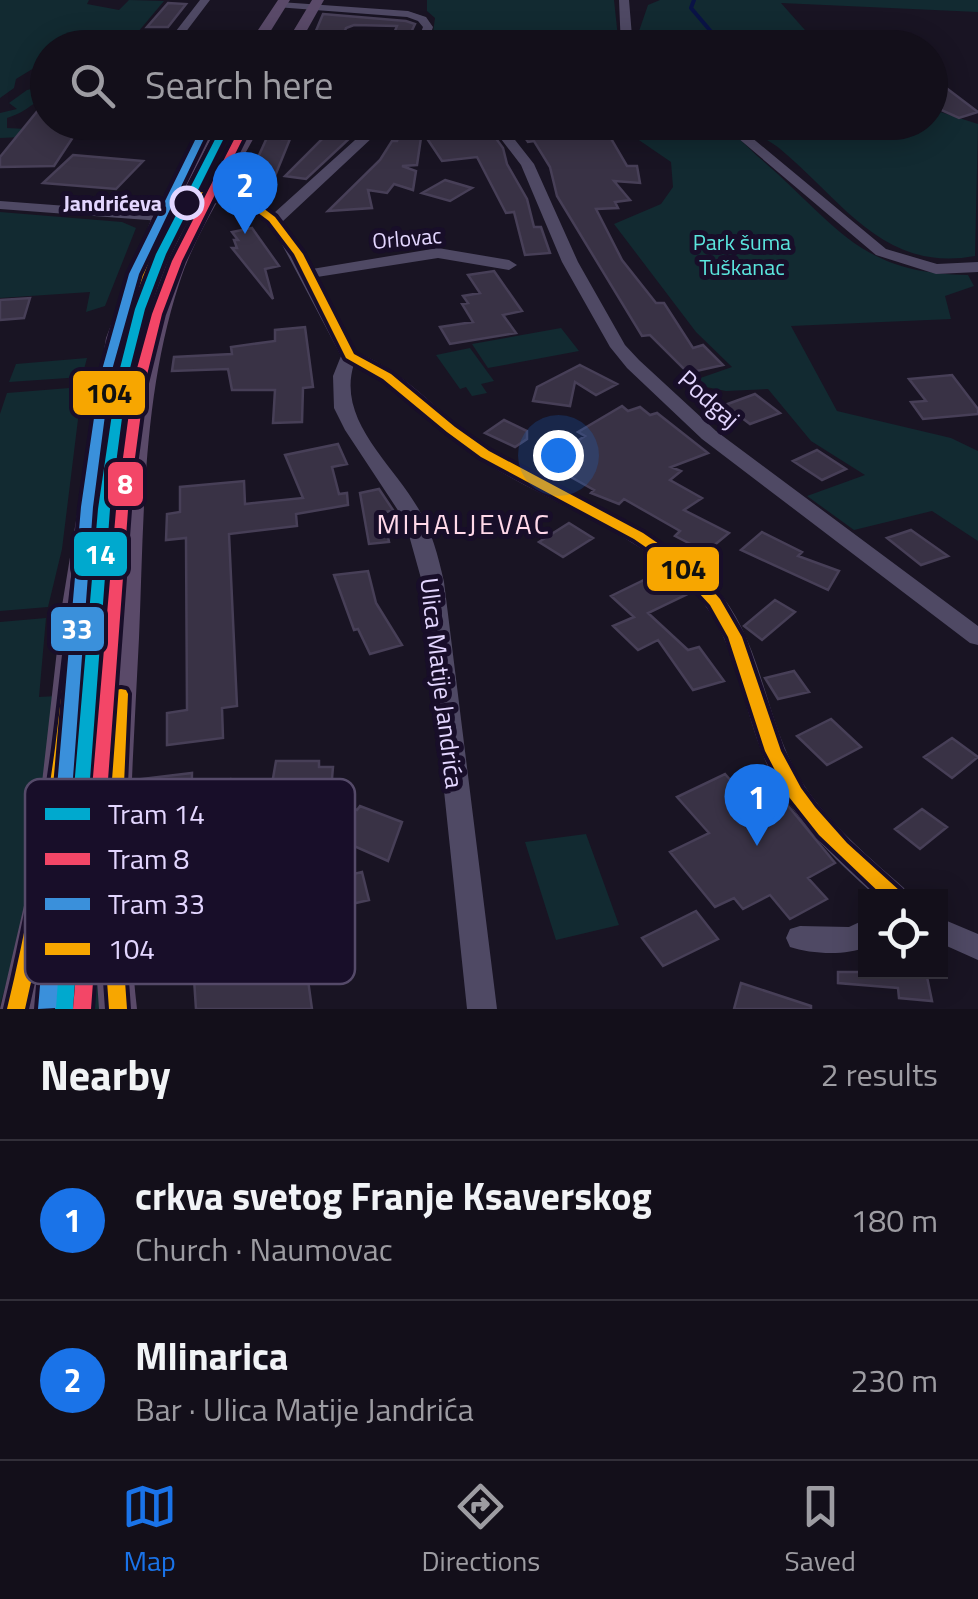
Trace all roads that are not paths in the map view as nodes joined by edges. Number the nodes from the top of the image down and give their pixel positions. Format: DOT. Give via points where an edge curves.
graph roads {
  1 [pos="205,0"];
  2 [pos="624,0"];
  3 [pos="282,2"];
  4 [pos="316,4"];
  5 [pos="182,30"];
  6 [pos="264,30"];
  7 [pos="301,30"];
  8 [pos="427,30"];
  9 [pos="625,30"];
  10 [pos="202,140"];
  11 [pos="244,140"];
  12 [pos="363,140"];
  13 [pos="509,140"];
  14 [pos="747,140"];
  15 [pos="212,197"];
  16 [pos="0,205"];
  17 [pos="167,205"];
  18 [pos="274,221"];
  19 [pos="509,265"];
  20 [pos="978,267"];
  21 [pos="308,274"];
  22 [pos="350,356"];
  23 [pos="978,638"];
  24 [pos="58,779"];
  25 [pos="117,779"];
  26 [pos="873,887"];
  27 [pos="948,934"];
  28 [pos="858,936"];
  29 [pos="800,938"];
  30 [pos="948,944"];
  31 [pos="978,948"];
  32 [pos="25,978"];
  33 [pos="116,984"];
  34 [pos="16,1009"];
  35 [pos="118,1009"];
  36 [pos="482,1009"];
  1 -- 5 [label="street"];
  2 -- 9 [label="street"];
  3 -- 4 [label="street"];
  3 -- 6 [label="main road"];
  4 -- 7 [label="main road"];
  4 -- 8 [label="street" via="417,16"];
  10 -- 17 [label="main road"];
  11 -- 15 [label="main road"];
  12 -- 18 [label="street"];
  13 -- 23 [label="street, Podgaj" via="528,164 570,262 633,364 709,435"];
  14 -- 20 [label="street" via="881,252 936,270"];
  15 -- 17 [label="street"];
  15 -- 18 [label="street" via="258,208"];
  15 -- 25 [label="main road" via="171,278 146,370"];
  16 -- 17 [label="street"];
  17 -- 24 [label="main road" via="116,338"];
  18 -- 21 [label="street"];
  19 -- 21 [label="street, Orlovac" via="438,253"];
  21 -- 22 [label="street"];
  22 -- 26 [label="street" via="400,383 484,454 663,555 702,587 750,679 783,773"];
  22 -- 36 [label="street, Ulica Matije Jandrića" via="342,380 345,413 422,537"];
  27 -- 31 [label="street"];
  28 -- 29 [label="street"];
  30 -- 31 [label="street"];
  32 -- 34 [label="main road"];
  33 -- 35 [label="main road"];
}
